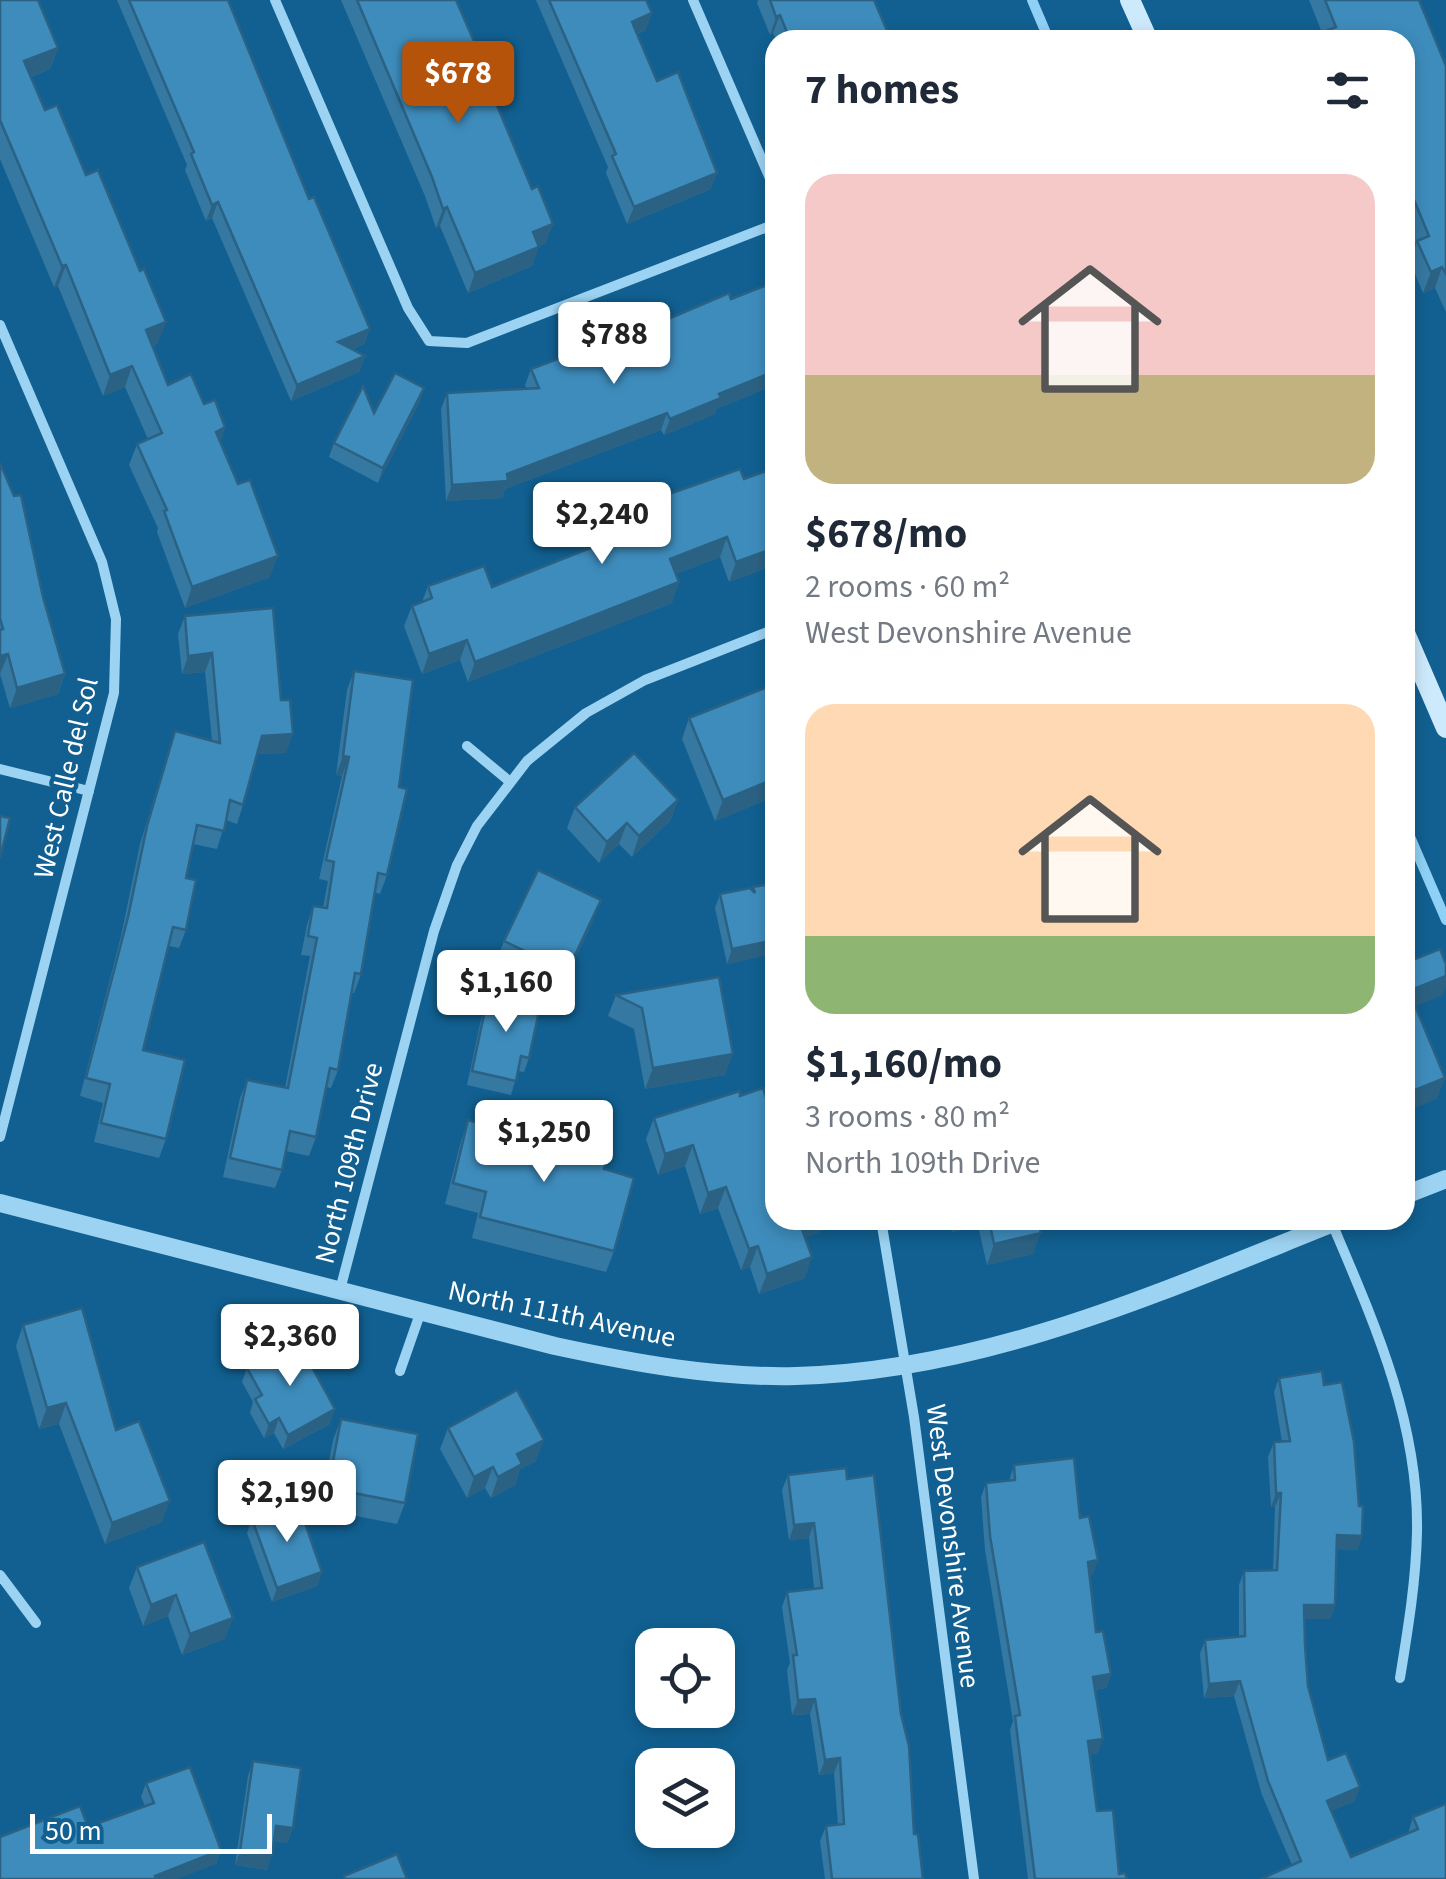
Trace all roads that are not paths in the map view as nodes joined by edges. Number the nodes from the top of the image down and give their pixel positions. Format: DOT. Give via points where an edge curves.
graph roads {
  1 [pos="275,0"];
  2 [pos="692,0"];
  3 [pos="1130,0"];
  4 [pos="1144,30"];
  5 [pos="765,167"];
  6 [pos="765,228"];
  7 [pos="0,324"];
  8 [pos="765,633"];
  9 [pos="1415,657"];
  10 [pos="1446,728"];
  11 [pos="467,746"];
  12 [pos="0,768"];
  13 [pos="509,781"];
  14 [pos="88,791"];
  15 [pos="0,1137"];
  16 [pos="1446,1179"];
  17 [pos="1415,1191"];
  18 [pos="0,1203"];
  19 [pos="883,1230"];
  20 [pos="1311,1230"];
  21 [pos="1339,1230"];
  22 [pos="340,1290"];
  23 [pos="421,1311"];
  24 [pos="907,1366"];
  25 [pos="400,1371"];
  26 [pos="0,1576"];
  27 [pos="36,1623"];
  28 [pos="1400,1678"];
  29 [pos="974,1879"];
  1 -- 6 [label="street" via="408,308 430,340 467,343"];
  2 -- 5 [label="street"];
  3 -- 4 [label="main road"];
  7 -- 14 [label="street, West Calle del Sol" via="102,562 116,619 114,693"];
  8 -- 13 [label="street, North 109th Drive" via="617,694 556,736"];
  9 -- 10 [label="main road"];
  11 -- 13 [label="street"];
  12 -- 14 [label="street"];
  13 -- 22 [label="street, North 109th Drive" via="457,865 434,931"];
  14 -- 15 [label="street, West Calle del Sol"];
  16 -- 17 [label="street"];
  18 -- 22 [label="street, North 111th Avenue"];
  19 -- 24 [label="street, West Devonshire Avenue"];
  20 -- 24 [label="street, North 111th Avenue" via="1024,1340"];
  21 -- 28 [label="street" via="1384,1346 1414,1481 1415,1578"];
  22 -- 23 [label="street, North 111th Avenue"];
  23 -- 24 [label="street, North 111th Avenue" via="555,1346 690,1370 794,1376"];
  23 -- 25 [label="street"];
  24 -- 29 [label="street, West Devonshire Avenue"];
  26 -- 27 [label="street"];
}
